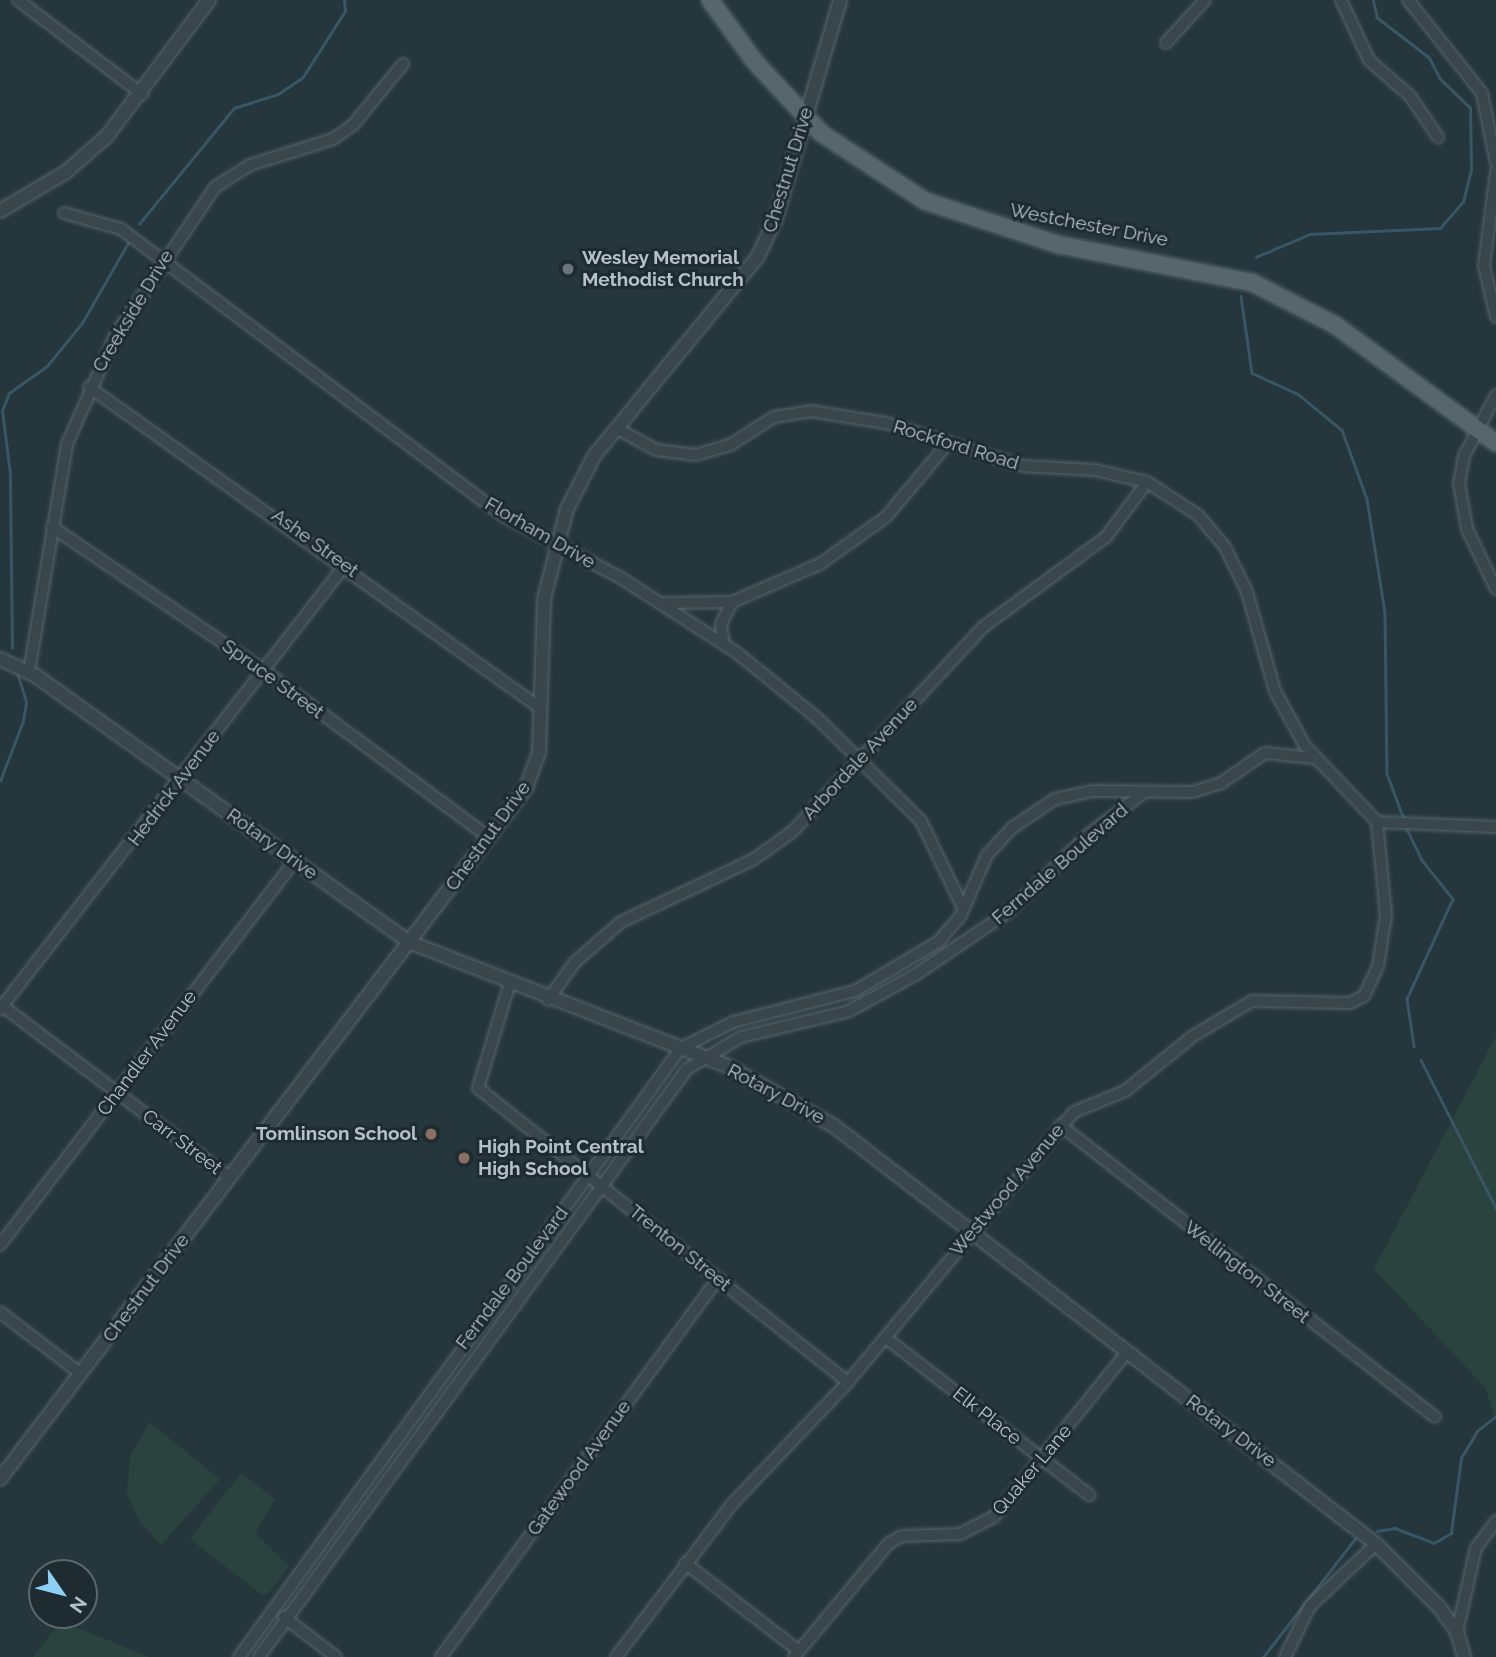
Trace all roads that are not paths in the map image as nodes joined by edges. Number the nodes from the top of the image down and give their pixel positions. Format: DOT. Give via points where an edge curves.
graph roads {
  1 [pos="18,0"];
  2 [pos="209,0"];
  3 [pos="710,0"];
  4 [pos="840,0"];
  5 [pos="1205,0"];
  6 [pos="1341,0"];
  7 [pos="1408,0"];
  8 [pos="1166,43"];
  9 [pos="402,64"];
  10 [pos="142,94"];
  11 [pos="805,116"];
  12 [pos="1438,137"];
  13 [pos="1496,163"];
  14 [pos="1496,172"];
  15 [pos="1495,195"];
  16 [pos="0,211"];
  17 [pos="64,213"];
  18 [pos="165,260"];
  19 [pos="1496,317"];
  20 [pos="89,387"];
  21 [pos="1496,396"];
  22 [pos="616,428"];
  23 [pos="1479,430"];
  24 [pos="949,442"];
  25 [pos="1496,443"];
  26 [pos="1147,482"];
  27 [pos="52,527"];
  28 [pos="556,546"];
  29 [pos="345,565"];
  30 [pos="1496,589"];
  31 [pos="732,602"];
  32 [pos="662,603"];
  33 [pos="724,644"];
  34 [pos="0,659"];
  35 [pos="263,670"];
  36 [pos="29,672"];
  37 [pos="536,705"];
  38 [pos="860,758"];
  39 [pos="1314,758"];
  40 [pos="181,777"];
  41 [pos="1143,793"];
  42 [pos="1377,822"];
  43 [pos="1496,827"];
  44 [pos="490,838"];
  45 [pos="295,861"];
  46 [pos="963,908"];
  47 [pos="409,942"];
  48 [pos="938,942"];
  49 [pos="948,954"];
  50 [pos="509,986"];
  51 [pos="548,1000"];
  52 [pos="1,1007"];
  53 [pos="681,1048"];
  54 [pos="701,1057"];
  55 [pos="117,1092"];
  56 [pos="1060,1125"];
  57 [pos="588,1176"];
  58 [pos="230,1178"];
  59 [pos="603,1186"];
  60 [pos="972,1230"];
  61 [pos="0,1245"];
  62 [pos="718,1279"];
  63 [pos="0,1312"];
  64 [pos="886,1338"];
  65 [pos="1127,1352"];
  66 [pos="81,1374"];
  67 [pos="848,1382"];
  68 [pos="1435,1418"];
  69 [pos="1042,1459"];
  70 [pos="0,1479"];
  71 [pos="1089,1495"];
  72 [pos="1496,1521"];
  73 [pos="1376,1544"];
  74 [pos="685,1563"];
  75 [pos="274,1609"];
  76 [pos="288,1619"];
  77 [pos="1457,1632"];
  78 [pos="797,1654"];
  79 [pos="239,1657"];
  80 [pos="259,1657"];
  81 [pos="336,1657"];
  82 [pos="441,1657"];
  83 [pos="616,1657"];
  84 [pos="1285,1657"];
  85 [pos="1464,1657"];
  1 -- 10 [label="street"];
  2 -- 10 [label="street"];
  3 -- 11 [label="main road, Westchester Drive"];
  4 -- 11 [label="street, Chestnut Drive"];
  5 -- 8 [label="street"];
  6 -- 12 [label="street" via="1369,60 1410,96"];
  7 -- 13 [label="street" via="1482,93"];
  9 -- 18 [label="street, Creekside Drive" via="353,125 333,139 250,165 215,187"];
  10 -- 16 [label="street" via="66,172"];
  11 -- 22 [label="street, Chestnut Drive" via="758,256"];
  11 -- 23 [label="main road, Westchester Drive" via="914,195 985,225 1203,268 1297,303"];
  14 -- 15 [label="street"];
  15 -- 19 [label="street" via="1484,266"];
  17 -- 18 [label="street, Florham Drive" via="102,220"];
  18 -- 20 [label="street, Creekside Drive"];
  18 -- 28 [label="street, Florham Drive" via="469,491"];
  20 -- 27 [label="street, Creekside Drive" via="67,444"];
  20 -- 29 [label="street, Ashe Street"];
  21 -- 23 [label="street"];
  22 -- 24 [label="street, Rockford Road" via="656,450 695,454 730,445 774,417 810,411 855,416"];
  22 -- 28 [label="street, Chestnut Drive" via="578,483"];
  23 -- 25 [label="main road, Westchester Drive"];
  23 -- 30 [label="street" via="1464,456 1460,502"];
  24 -- 26 [label="street, Rockford Road" via="1022,466 1095,470"];
  24 -- 31 [label="street" via="903,500 869,531 799,576"];
  26 -- 38 [label="street, Arbordale Avenue" via="1106,537 983,627"];
  26 -- 39 [label="street, Rockford Road" via="1198,515 1232,558 1275,691"];
  27 -- 35 [label="street, Spruce Street"];
  27 -- 36 [label="street, Creekside Drive"];
  28 -- 32 [label="street, Florham Drive"];
  28 -- 37 [label="street, Chestnut Drive" via="539,635"];
  29 -- 35 [label="street, Hedrick Avenue"];
  29 -- 37 [label="street, Ashe Street"];
  31 -- 32 [label="street"];
  31 -- 33 [label="street" via="722,624"];
  32 -- 33 [label="street, Florham Drive"];
  33 -- 38 [label="street, Florham Drive"];
  34 -- 36 [label="street, Rotary Drive"];
  35 -- 40 [label="street, Hedrick Avenue"];
  35 -- 44 [label="street, Spruce Street"];
  36 -- 40 [label="street, Rotary Drive"];
  37 -- 44 [label="street, Chestnut Drive" via="535,769"];
  38 -- 46 [label="street, Florham Drive" via="921,821"];
  38 -- 51 [label="street, Arbordale Avenue" via="769,850 606,933"];
  39 -- 41 [label="street, Ferndale Boulevard" via="1265,753 1221,783 1192,792"];
  39 -- 42 [label="street, Rockford Road"];
  40 -- 45 [label="street, Rotary Drive"];
  40 -- 52 [label="street, Hedrick Avenue"];
  41 -- 46 [label="street, Ferndale Boulevard" via="1079,793 1034,811 987,855"];
  41 -- 49 [label="street, Ferndale Boulevard" via="1088,834 1007,913"];
  42 -- 43 [label="street"];
  42 -- 56 [label="street, Westwood Avenue" via="1386,915 1378,967 1364,996 1350,1003 1252,1001 1193,1036 1125,1091 1074,1112"];
  44 -- 47 [label="street, Chestnut Drive"];
  45 -- 47 [label="street, Rotary Drive"];
  45 -- 55 [label="street, Chandler Avenue"];
  46 -- 48 [label="street, Ferndale Boulevard"];
  47 -- 50 [label="street, Rotary Drive"];
  47 -- 58 [label="street, Chestnut Drive"];
  48 -- 49 [label="street"];
  48 -- 53 [label="street, Ferndale Boulevard" via="855,991 733,1021"];
  49 -- 54 [label="street, Ferndale Boulevard" via="849,1011 741,1037"];
  50 -- 51 [label="street, Rotary Drive"];
  50 -- 57 [label="street, Trenton Street" via="478,1088"];
  51 -- 53 [label="street, Rotary Drive"];
  52 -- 55 [label="street, Carr Street"];
  53 -- 54 [label="street, Rotary Drive"];
  53 -- 57 [label="street, Ferndale Boulevard"];
  54 -- 59 [label="street, Ferndale Boulevard"];
  54 -- 60 [label="street, Rotary Drive" via="834,1126"];
  55 -- 58 [label="street, Carr Street"];
  55 -- 61 [label="street, Chandler Avenue"];
  56 -- 60 [label="street, Westwood Avenue"];
  56 -- 68 [label="street, Wellington Street"];
  57 -- 59 [label="street, Trenton Street"];
  57 -- 75 [label="street, Ferndale Boulevard"];
  58 -- 66 [label="street, Chestnut Drive"];
  59 -- 62 [label="street, Trenton Street"];
  59 -- 76 [label="street, Ferndale Boulevard"];
  60 -- 64 [label="street, Westwood Avenue"];
  60 -- 65 [label="street, Rotary Drive"];
  62 -- 67 [label="street, Trenton Street"];
  62 -- 82 [label="street, Gatewood Avenue"];
  63 -- 66 [label="street"];
  64 -- 67 [label="street, Westwood Avenue"];
  64 -- 69 [label="street, Elk Place"];
  65 -- 69 [label="street, Quaker Lane"];
  65 -- 73 [label="street, Rotary Drive"];
  66 -- 70 [label="street, Chestnut Drive"];
  67 -- 74 [label="street, Westwood Avenue"];
  69 -- 71 [label="street, Elk Place"];
  69 -- 78 [label="street, Quaker Lane" via="985,1524 960,1534 902,1536 889,1543"];
  72 -- 77 [label="street" via="1476,1548"];
  73 -- 77 [label="street, Rotary Drive"];
  73 -- 84 [label="street" via="1310,1606"];
  74 -- 78 [label="street"];
  74 -- 83 [label="street, Westwood Avenue"];
  75 -- 76 [label="street"];
  75 -- 79 [label="street, Ferndale Boulevard"];
  76 -- 80 [label="street, Ferndale Boulevard"];
  76 -- 81 [label="street"];
  77 -- 85 [label="street, Rotary Drive"];
}
